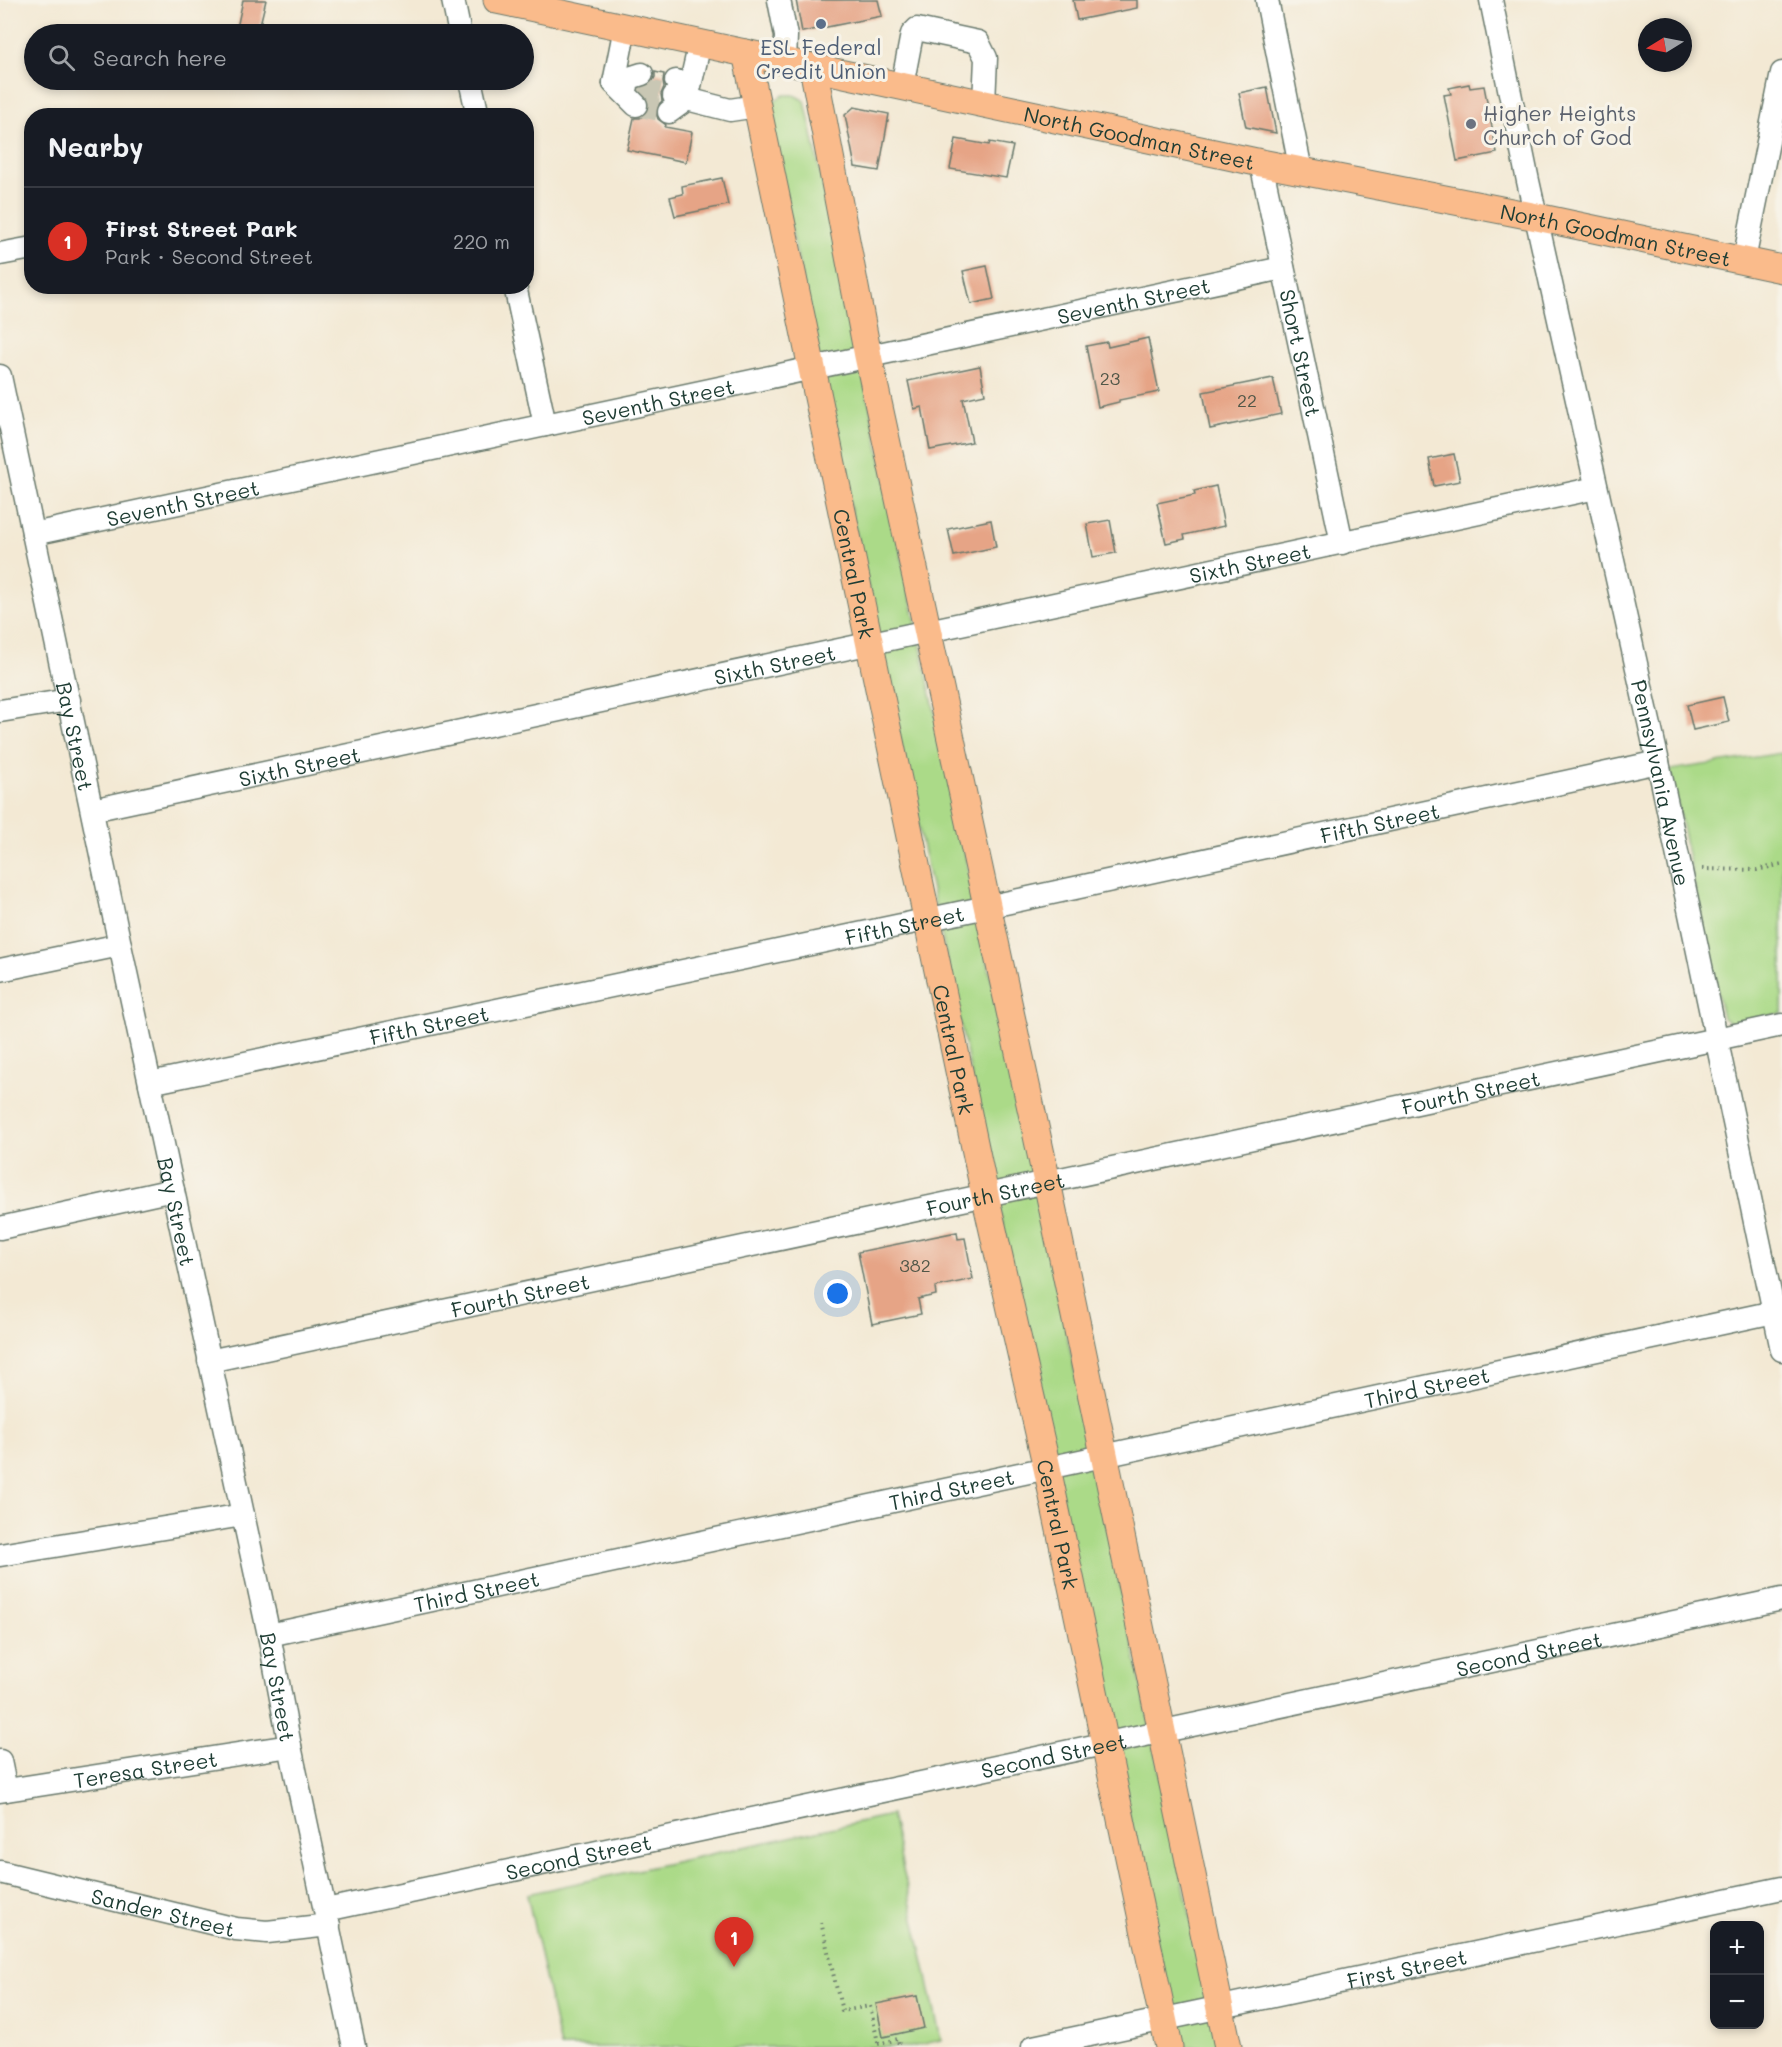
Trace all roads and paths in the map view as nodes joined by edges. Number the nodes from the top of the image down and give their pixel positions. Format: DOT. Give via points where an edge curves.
graph roads {
  1 [pos="453,0"];
  2 [pos="498,0"];
  3 [pos="779,0"];
  4 [pos="1267,0"];
  5 [pos="1491,0"];
  6 [pos="541,5"];
  7 [pos="458,24"];
  8 [pos="625,27"];
  9 [pos="700,43"];
  10 [pos="746,53"];
  11 [pos="785,61"];
  12 [pos="813,67"];
  13 [pos="1782,73"];
  14 [pos="902,86"];
  15 [pos="639,89"];
  16 [pos="472,90"];
  17 [pos="984,104"];
  18 [pos="757,106"];
  19 [pos="476,108"];
  20 [pos="1262,163"];
  21 [pos="1301,171"];
  22 [pos="1537,217"];
  23 [pos="24,250"];
  24 [pos="0,254"];
  25 [pos="1744,261"];
  26 [pos="1283,268"];
  27 [pos="1782,269"];
  28 [pos="517,294"];
  29 [pos="868,356"];
  30 [pos="811,368"];
  31 [pos="0,376"];
  32 [pos="4,411"];
  33 [pos="545,425"];
  34 [pos="1596,488"];
  35 [pos="33,534"];
  36 [pos="1342,543"];
  37 [pos="927,633"];
  38 [pos="871,644"];
  39 [pos="69,700"];
  40 [pos="0,711"];
  41 [pos="1658,762"];
  42 [pos="92,810"];
  43 [pos="1782,864"];
  44 [pos="1701,869"];
  45 [pos="987,907"];
  46 [pos="927,919"];
  47 [pos="120,945"];
  48 [pos="0,970"];
  49 [pos="1782,1025"];
  50 [pos="1715,1039"];
  51 [pos="150,1083"];
  52 [pos="1047,1182"];
  53 [pos="173,1190"];
  54 [pos="985,1195"];
  55 [pos="0,1228"];
  56 [pos="1774,1312"];
  57 [pos="1782,1350"];
  58 [pos="209,1361"];
  59 [pos="1104,1457"];
  60 [pos="1047,1468"];
  61 [pos="243,1515"];
  62 [pos="0,1555"];
  63 [pos="1782,1599"];
  64 [pos="269,1635"];
  65 [pos="1162,1731"];
  66 [pos="1106,1743"];
  67 [pos="290,1746"];
  68 [pos="0,1761"];
  69 [pos="3,1791"];
  70 [pos="0,1872"];
  71 [pos="1782,1888"];
  72 [pos="327,1917"];
  73 [pos="821,1922"];
  74 [pos="832,1929"];
  75 [pos="824,1931"];
  76 [pos="1219,2007"];
  77 [pos="1163,2019"];
  78 [pos="879,2045"];
  79 [pos="354,2047"];
  80 [pos="899,2047"];
  81 [pos="1033,2047"];
  82 [pos="1169,2047"];
  83 [pos="1228,2047"];
  1 -- 7 [label="street"];
  2 -- 6 [label="main road, North Goodman Street"];
  3 -- 11 [label="street" via="786,36"];
  4 -- 21 [label="street"];
  5 -- 22 [label="street, Pennsylvania Avenue"];
  6 -- 8 [label="main road, North Goodman Street"];
  8 -- 9 [label="main road, North Goodman Street"];
  8 -- 15 [label="street" via="614,83"];
  9 -- 10 [label="main road, North Goodman Street"];
  9 -- 18 [label="street" via="676,97 730,110"];
  10 -- 11 [label="main road, North Goodman Street"];
  10 -- 18 [label="main road, Central Park"];
  11 -- 12 [label="main road, North Goodman Street"];
  12 -- 14 [label="main road, North Goodman Street"];
  12 -- 29 [label="main road"];
  13 -- 25 [label="street"];
  14 -- 17 [label="main road, North Goodman Street"];
  14 -- 17 [label="street" via="912,34 917,29 978,42 986,58"];
  16 -- 19 [label="street"];
  17 -- 20 [label="main road, North Goodman Street"];
  18 -- 30 [label="main road, Central Park"];
  20 -- 21 [label="main road, North Goodman Street"];
  20 -- 26 [label="street, Short Street"];
  21 -- 22 [label="main road, North Goodman Street"];
  22 -- 25 [label="main road, North Goodman Street"];
  22 -- 34 [label="street, Pennsylvania Avenue"];
  23 -- 24 [label="street"];
  25 -- 27 [label="main road, North Goodman Street"];
  26 -- 29 [label="street, Seventh Street"];
  26 -- 36 [label="street, Short Street"];
  28 -- 33 [label="street"];
  29 -- 30 [label="street, Seventh Street"];
  29 -- 37 [label="main road"];
  30 -- 33 [label="street, Seventh Street"];
  30 -- 38 [label="main road, Central Park"];
  31 -- 32 [label="street, Bay Street"];
  32 -- 35 [label="street, Bay Street"];
  33 -- 35 [label="street, Seventh Street"];
  34 -- 36 [label="street, Sixth Street"];
  34 -- 41 [label="street, Pennsylvania Avenue"];
  35 -- 39 [label="street, Bay Street"];
  36 -- 37 [label="street, Sixth Street"];
  37 -- 38 [label="street, Sixth Street"];
  37 -- 45 [label="main road"];
  38 -- 42 [label="street, Sixth Street"];
  38 -- 46 [label="main road, Central Park"];
  39 -- 40 [label="street"];
  39 -- 42 [label="street, Bay Street"];
  41 -- 45 [label="street, Fifth Street"];
  41 -- 50 [label="street, Pennsylvania Avenue"];
  42 -- 47 [label="street, Bay Street"];
  43 -- 44 [label="path" via="1757,870"];
  45 -- 46 [label="street, Fifth Street"];
  45 -- 52 [label="main road"];
  46 -- 51 [label="street, Fifth Street"];
  46 -- 54 [label="main road, Central Park"];
  47 -- 48 [label="street"];
  47 -- 51 [label="street, Bay Street"];
  49 -- 50 [label="street, Fourth Street"];
  50 -- 52 [label="street, Fourth Street"];
  50 -- 56 [label="street, Pennsylvania Avenue"];
  51 -- 53 [label="street, Bay Street"];
  52 -- 54 [label="street, Fourth Street"];
  52 -- 59 [label="main road"];
  53 -- 55 [label="street"];
  53 -- 58 [label="street, Bay Street"];
  54 -- 58 [label="street, Fourth Street"];
  54 -- 60 [label="main road, Central Park"];
  56 -- 57 [label="street, Pennsylvania Avenue"];
  56 -- 59 [label="street, Third Street"];
  58 -- 61 [label="street, Bay Street"];
  59 -- 60 [label="street, Third Street"];
  59 -- 65 [label="main road"];
  60 -- 64 [label="street, Third Street"];
  60 -- 66 [label="main road, Central Park"];
  61 -- 62 [label="street"];
  61 -- 64 [label="street, Bay Street"];
  63 -- 65 [label="street, Second Street"];
  64 -- 67 [label="street, Bay Street"];
  65 -- 66 [label="street, Second Street"];
  65 -- 76 [label="main road"];
  66 -- 72 [label="street, Second Street"];
  66 -- 77 [label="main road, Central Park"];
  67 -- 69 [label="street, Teresa Street"];
  67 -- 72 [label="street, Bay Street"];
  68 -- 69 [label="street"];
  70 -- 72 [label="street, Sander Street" via="236,1929 267,1932"];
  71 -- 76 [label="street, First Street"];
  72 -- 79 [label="street, Bay Street"];
  73 -- 75 [label="path"];
  74 -- 75 [label="path"];
  75 -- 78 [label="path" via="842,2011 870,2006"];
  76 -- 77 [label="street, First Street"];
  76 -- 83 [label="main road"];
  77 -- 81 [label="street, First Street"];
  77 -- 82 [label="main road, Central Park"];
  78 -- 80 [label="path" via="898,2039"];
}
